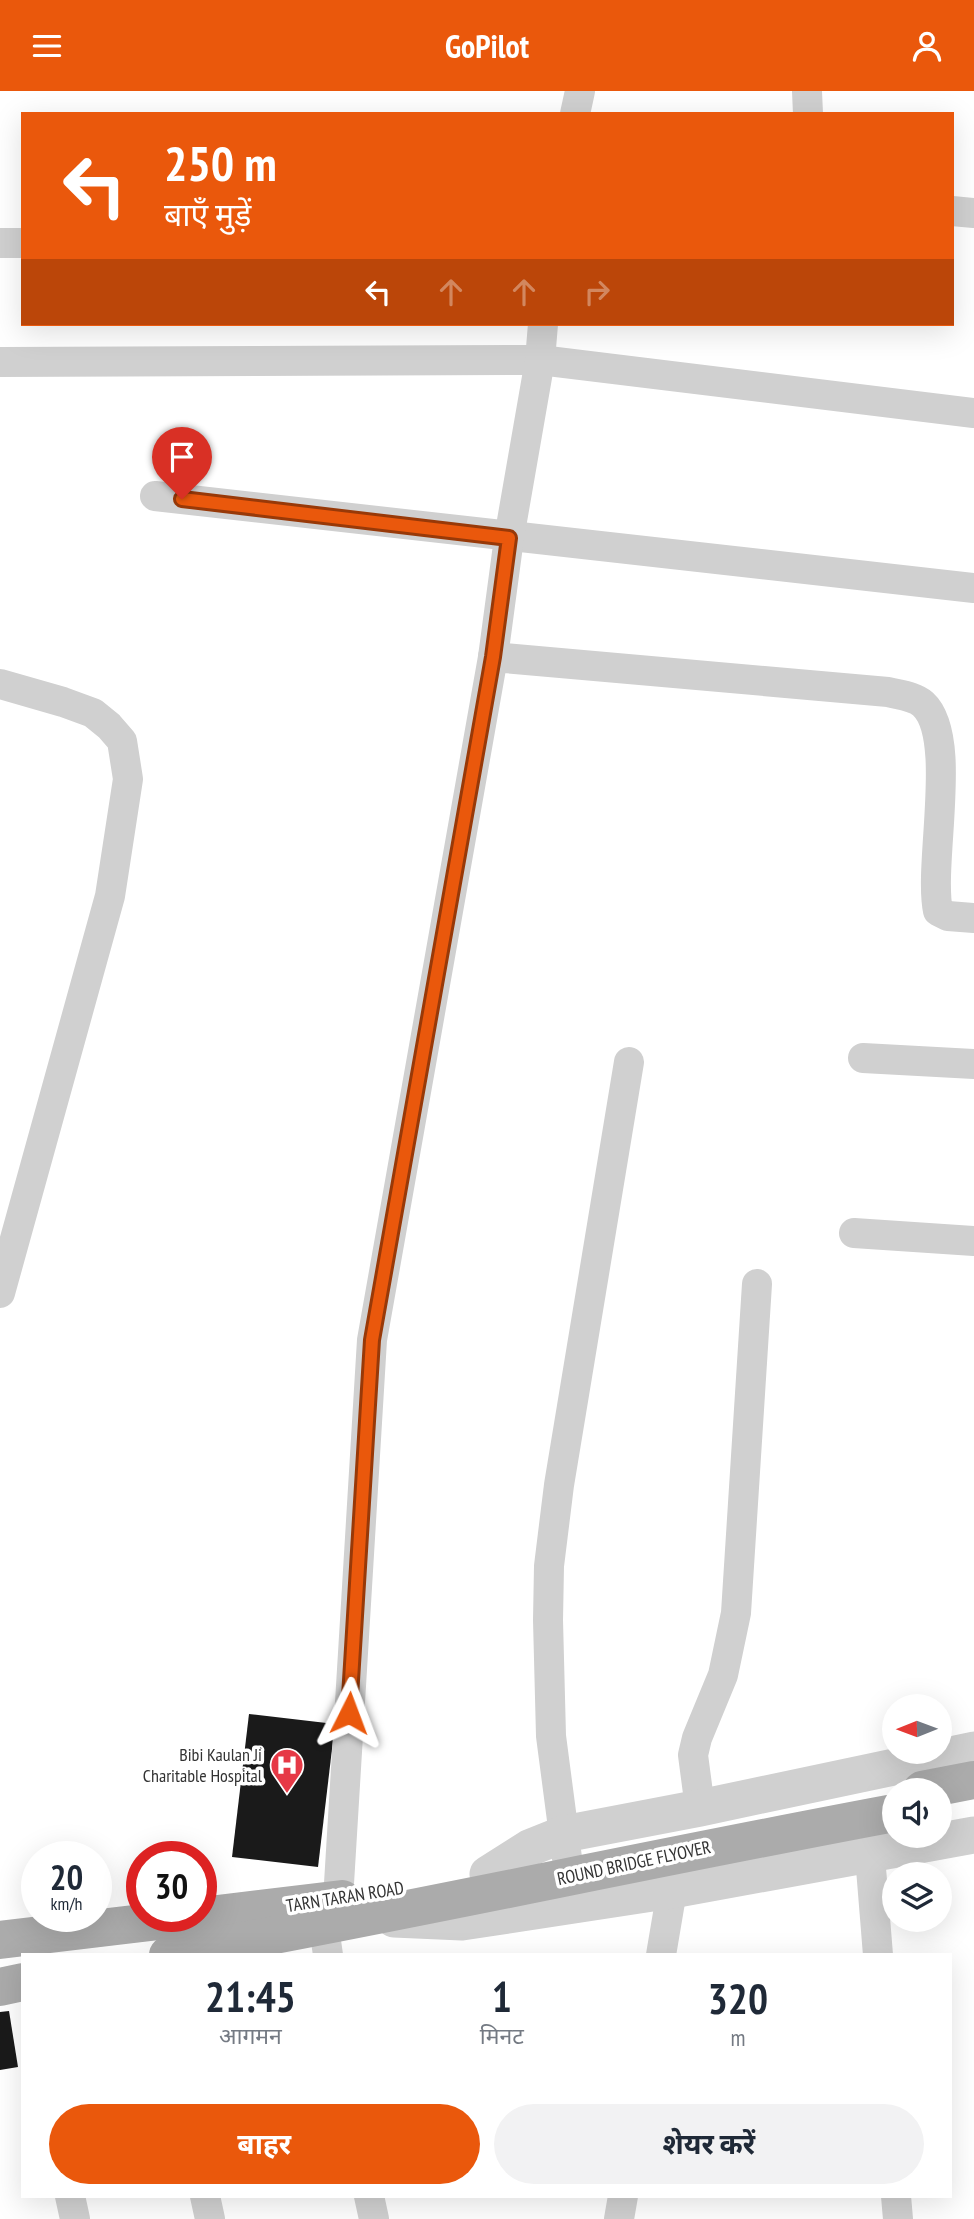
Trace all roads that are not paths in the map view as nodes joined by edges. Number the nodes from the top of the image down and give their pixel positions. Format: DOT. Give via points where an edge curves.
graph roads {
  1 [pos="580,91"];
  2 [pos="807,91"];
  3 [pos="575,112"];
  4 [pos="808,112"];
  5 [pos="954,211"];
  6 [pos="974,213"];
  7 [pos="0,243"];
  8 [pos="21,243"];
  9 [pos="544,326"];
  10 [pos="540,360"];
  11 [pos="0,362"];
  12 [pos="974,413"];
  13 [pos="155,496"];
  14 [pos="509,538"];
  15 [pos="974,588"];
  16 [pos="493,657"];
  17 [pos="0,684"];
  18 [pos="974,918"];
  19 [pos="863,1058"];
  20 [pos="629,1062"];
  21 [pos="974,1064"];
  22 [pos="854,1233"];
  23 [pos="974,1241"];
  24 [pos="757,1284"];
  25 [pos="0,1293"];
  26 [pos="974,1750"];
  27 [pos="974,1780"];
  28 [pos="952,1784"];
  29 [pos="882,1797"];
  30 [pos="974,1798"];
  31 [pos="952,1803"];
  32 [pos="700,1808"];
  33 [pos="882,1815"];
  34 [pos="974,1835"];
  35 [pos="565,1846"];
  36 [pos="870,1856"];
  37 [pos="488,1874"];
  38 [pos="672,1890"];
  39 [pos="217,1917"];
  40 [pos="375,1918"];
  41 [pos="126,1925"];
  42 [pos="330,1927"];
  43 [pos="0,1940"];
  44 [pos="180,1953"];
  45 [pos="661,1953"];
  46 [pos="878,1953"];
  47 [pos="21,1982"];
  48 [pos="0,1987"];
  49 [pos="71,2198"];
  50 [pos="205,2198"];
  51 [pos="369,2198"];
  52 [pos="623,2198"];
  53 [pos="896,2198"];
  54 [pos="75,2219"];
  55 [pos="210,2219"];
  56 [pos="374,2219"];
  57 [pos="619,2219"];
  58 [pos="898,2219"];
  1 -- 3 [label="street"];
  2 -- 4 [label="street"];
  5 -- 6 [label="street"];
  7 -- 8 [label="street"];
  9 -- 10 [label="street"];
  10 -- 11 [label="street"];
  10 -- 12 [label="street"];
  10 -- 14 [label="street"];
  13 -- 14 [label="street"];
  14 -- 15 [label="street"];
  14 -- 16 [label="street"];
  16 -- 18 [label="street" via="888,692 914,699 932,716 940,759 938,911"];
  16 -- 42 [label="street" via="372,1340"];
  17 -- 25 [label="street" via="63,702 101,719 122,741 128,779 110,896"];
  19 -- 21 [label="street"];
  20 -- 35 [label="street" via="559,1485 550,1566 551,1736"];
  22 -- 23 [label="street"];
  24 -- 32 [label="street" via="736,1613 723,1675 693,1755"];
  26 -- 32 [label="street"];
  27 -- 28 [label="main road"];
  29 -- 35 [label="main road, ROUND BRIDGE FLYOVER"];
  30 -- 31 [label="main road"];
  32 -- 35 [label="street"];
  33 -- 40 [label="main road, ROUND BRIDGE FLYOVER" via="678,1853"];
  34 -- 36 [label="street"];
  35 -- 37 [label="main road, ROUND BRIDGE FLYOVER"];
  36 -- 38 [label="street"];
  36 -- 46 [label="street"];
  37 -- 42 [label="main road, TARN TARAN ROAD"];
  38 -- 40 [label="street" via="463,1922"];
  38 -- 45 [label="street"];
  39 -- 42 [label="main road, TARN TARAN ROAD"];
  40 -- 42 [label="main road, TARN TARAN ROAD"];
  41 -- 43 [label="main road, TARN TARAN ROAD"];
  42 -- 44 [label="main road, TARN TARAN ROAD"];
  47 -- 48 [label="main road"];
  49 -- 54 [label="street"];
  50 -- 55 [label="street"];
  51 -- 56 [label="street"];
  52 -- 57 [label="street"];
  53 -- 58 [label="street"];
}
